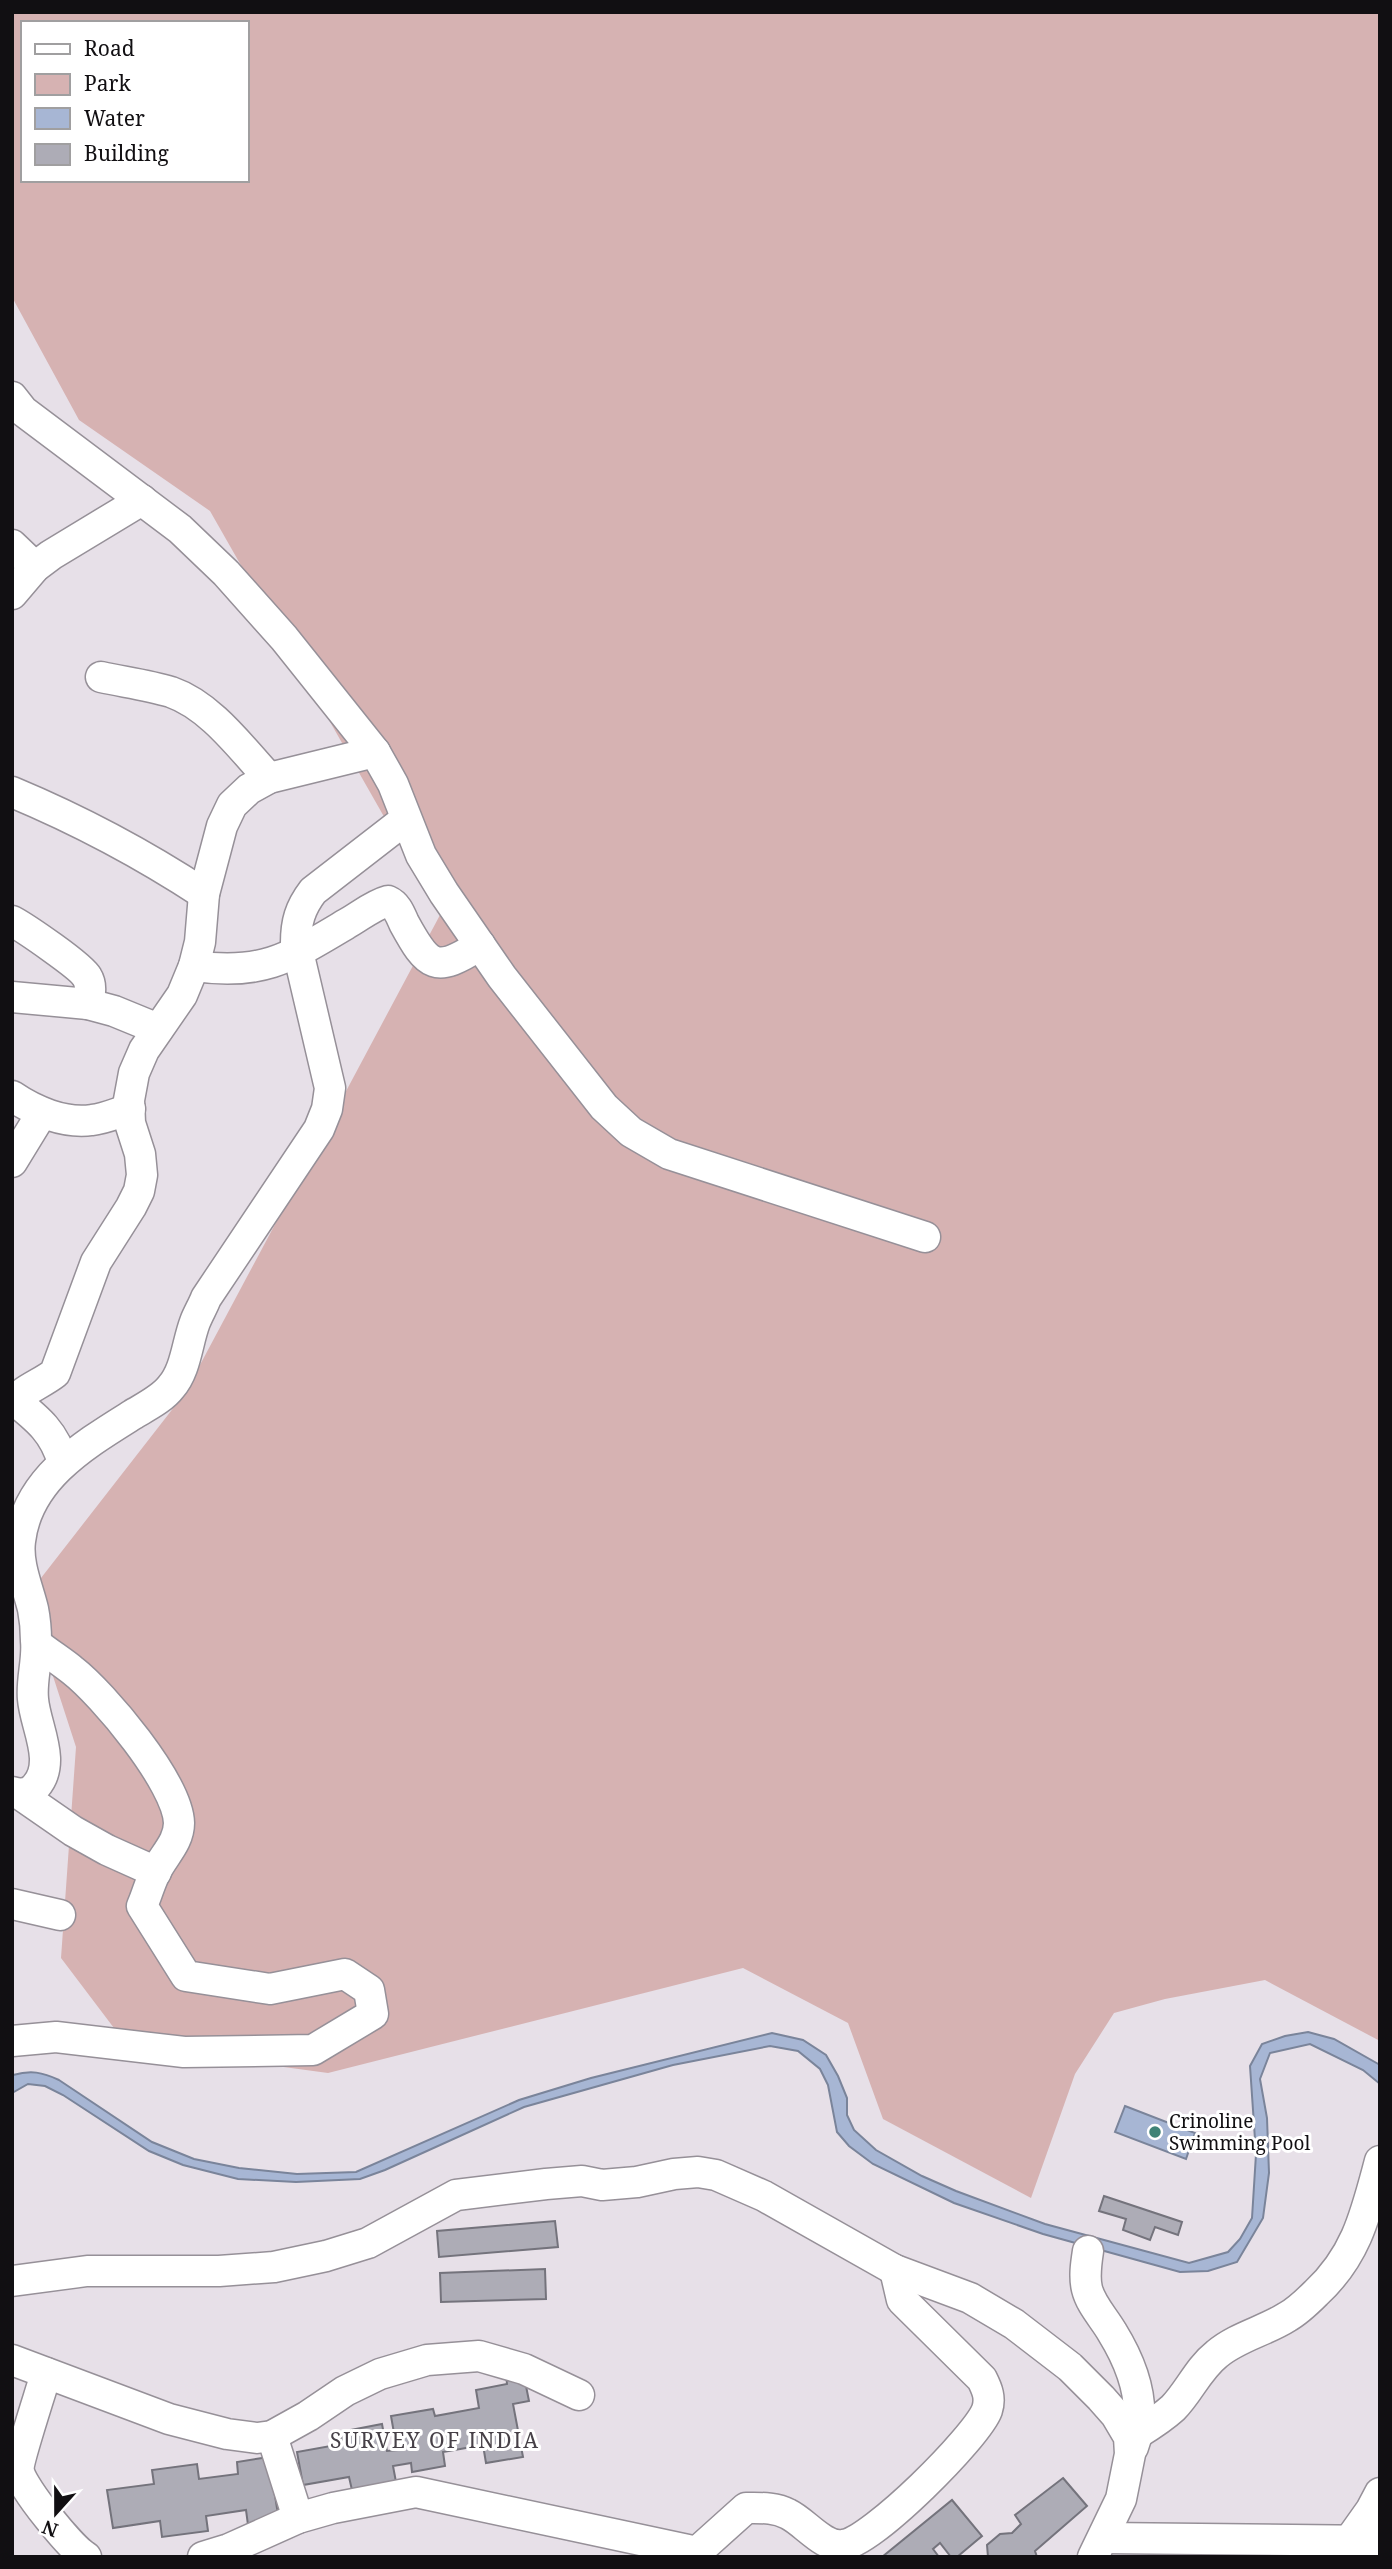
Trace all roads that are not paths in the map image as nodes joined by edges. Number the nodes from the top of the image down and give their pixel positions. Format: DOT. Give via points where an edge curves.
graph roads {
  1 [pos="12,397"];
  2 [pos="142,500"];
  3 [pos="12,545"];
  4 [pos="35,567"];
  5 [pos="12,594"];
  6 [pos="101,677"];
  7 [pos="375,752"];
  8 [pos="269,778"];
  9 [pos="12,792"];
  10 [pos="406,819"];
  11 [pos="204,894"];
  12 [pos="12,921"];
  13 [pos="480,946"];
  14 [pos="298,952"];
  15 [pos="194,966"];
  16 [pos="12,997"];
  17 [pos="88,1004"];
  18 [pos="158,1029"];
  19 [pos="12,1096"];
  20 [pos="130,1109"];
  21 [pos="42,1112"];
  22 [pos="12,1162"];
  23 [pos="925,1237"];
  24 [pos="13,1402"];
  25 [pos="63,1463"];
  26 [pos="16,1541"];
  27 [pos="37,1644"];
  28 [pos="16,1793"];
  29 [pos="156,1871"];
  30 [pos="12,1904"];
  31 [pos="60,1915"];
  32 [pos="12,2041"];
  33 [pos="1380,2161"];
  34 [pos="1087,2251"];
  35 [pos="895,2270"];
  36 [pos="12,2281"];
  37 [pos="12,2360"];
  38 [pos="46,2373"];
  39 [pos="579,2395"];
  40 [pos="272,2436"];
  41 [pos="1134,2443"];
  42 [pos="1380,2493"];
  43 [pos="298,2518"];
  44 [pos="1349,2541"];
  45 [pos="1380,2541"];
  46 [pos="1098,2548"];
  47 [pos="697,2555"];
  48 [pos="86,2557"];
  49 [pos="203,2557"];
  1 -- 2 [label="street" via="23,411"];
  2 -- 4 [label="street"];
  2 -- 7 [label="street" via="180,528 226,573"];
  3 -- 4 [label="street"];
  4 -- 5 [label="street"];
  6 -- 8 [label="street" via="174,693 199,708"];
  7 -- 8 [label="street"];
  7 -- 10 [label="street"];
  8 -- 11 [label="street" via="232,805"];
  9 -- 11 [label="street" via="64,814"];
  10 -- 13 [label="street" via="421,855"];
  10 -- 14 [label="street" via="313,891 296,923"];
  11 -- 15 [label="street"];
  12 -- 17 [label="street" via="87,976 91,988"];
  13 -- 14 [label="street" via="450,962 428,959 396,906 388,901"];
  13 -- 23 [label="street" via="604,1107 631,1132 669,1154"];
  14 -- 15 [label="street" via="245,970"];
  14 -- 25 [label="street" via="330,1088 319,1129 206,1298 171,1388"];
  15 -- 18 [label="street" via="182,995"];
  16 -- 17 [label="street"];
  17 -- 18 [label="street"];
  18 -- 20 [label="street" via="134,1073"];
  19 -- 21 [label="street"];
  20 -- 21 [label="street" via="91,1120"];
  20 -- 24 [label="street" via="140,1154 139,1191 96,1262 55,1373"];
  21 -- 22 [label="street"];
  24 -- 25 [label="street" via="51,1432"];
  25 -- 26 [label="street" via="41,1487"];
  26 -- 27 [label="street"];
  27 -- 28 [label="street" via="32,1698 44,1744 44,1764 34,1789"];
  27 -- 29 [label="street" via="99,1695 159,1773 179,1823 174,1843"];
  28 -- 29 [label="street" via="107,1850"];
  29 -- 32 [label="street" via="142,1906 186,1976 270,1989 345,1974 369,1990 373,2014 313,2050 184,2052 55,2037"];
  30 -- 31 [label="street"];
  33 -- 41 [label="street" via="1352,2249 1331,2279 1295,2313 1216,2355 1175,2406"];
  34 -- 41 [label="street" via="1088,2291 1126,2358 1135,2384 1141,2416"];
  35 -- 36 [label="street" via="764,2196 733,2181 698,2172 602,2185 546,2184 456,2194 368,2243 274,2267 87,2271"];
  35 -- 41 [label="street" via="970,2298 1014,2324 1101,2398"];
  35 -- 47 [label="street" via="902,2300 982,2379 988,2407 981,2423 940,2469 858,2540 842,2546 827,2542 787,2513 746,2508"];
  37 -- 38 [label="street"];
  38 -- 40 [label="street" via="169,2419 227,2434"];
  38 -- 48 [label="street" via="19,2471 52,2522"];
  39 -- 40 [label="street" via="524,2369 479,2356 427,2360 380,2374 345,2391"];
  40 -- 43 [label="street"];
  41 -- 46 [label="street" via="1121,2499"];
  42 -- 44 [label="street"];
  43 -- 47 [label="street" via="416,2492"];
  43 -- 49 [label="street"];
  44 -- 45 [label="street"];
  44 -- 46 [label="street"];
}
